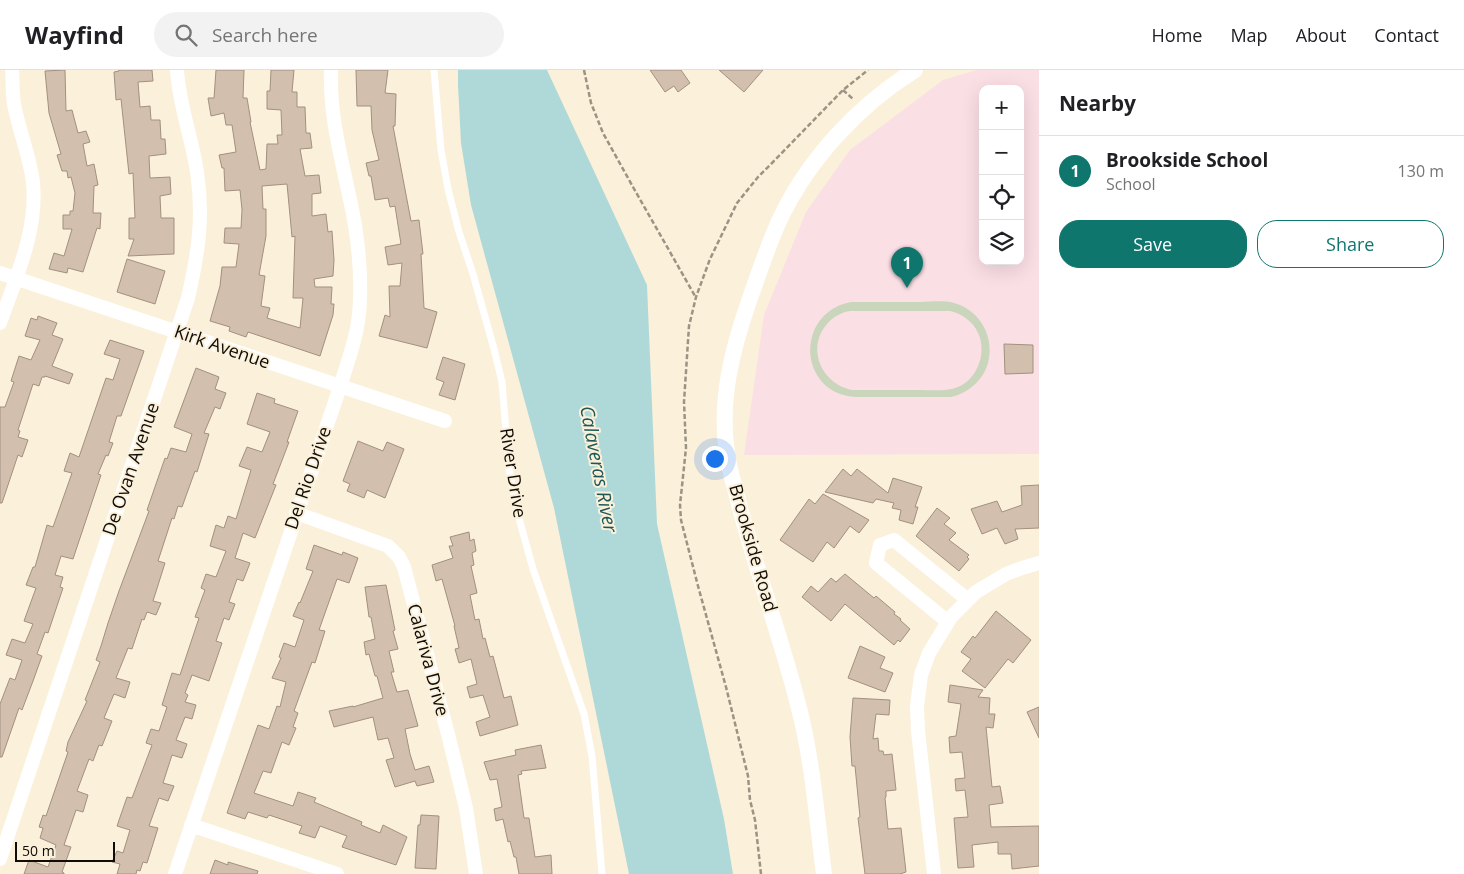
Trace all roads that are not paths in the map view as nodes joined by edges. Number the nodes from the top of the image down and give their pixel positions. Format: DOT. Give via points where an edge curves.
graph roads {
  1 [pos="12,70"];
  2 [pos="178,70"];
  3 [pos="330,70"];
  4 [pos="434,70"];
  5 [pos="915,70"];
  6 [pos="0,273"];
  7 [pos="15,278"];
  8 [pos="0,324"];
  9 [pos="177,332"];
  10 [pos="340,387"];
  11 [pos="444,421"];
  12 [pos="296,513"];
  13 [pos="1039,564"];
  14 [pos="968,600"];
  15 [pos="948,622"];
  16 [pos="191,825"];
  17 [pos="0,859"];
  18 [pos="175,874"];
  19 [pos="337,874"];
  20 [pos="476,874"];
  21 [pos="602,874"];
  22 [pos="824,874"];
  23 [pos="934,874"];
  1 -- 7 [label="street" via="14,104 29,159 34,199 29,233"];
  2 -- 9 [label="street, De Ovan Avenue" via="196,170 200,236 188,298"];
  3 -- 10 [label="street, Del Rio Drive" via="335,130 355,225 360,268 357,327"];
  4 -- 21 [label="lane, River Drive" via="448,189 502,382 509,469 517,511 533,570 584,714 592,756"];
  5 -- 22 [label="street, Brookside Road" via="878,97 837,135 796,190 765,255 735,345 727,385 726,453 800,712 813,781"];
  6 -- 7 [label="street, Kirk Avenue"];
  7 -- 8 [label="street"];
  7 -- 9 [label="street, Kirk Avenue"];
  9 -- 10 [label="street, Kirk Avenue"];
  9 -- 17 [label="street, De Ovan Avenue"];
  10 -- 11 [label="street, Kirk Avenue"];
  10 -- 12 [label="street, Del Rio Drive"];
  12 -- 16 [label="street, Del Rio Drive"];
  12 -- 20 [label="street, Calariva Drive" via="388,546 404,567 466,808"];
  13 -- 14 [label="street" via="1006,574"];
  14 -- 15 [label="street"];
  14 -- 15 [label="street" via="894,540 880,545 876,563"];
  15 -- 23 [label="street" via="929,653 917,706"];
  16 -- 18 [label="street, Del Rio Drive"];
  16 -- 19 [label="street"];
}
